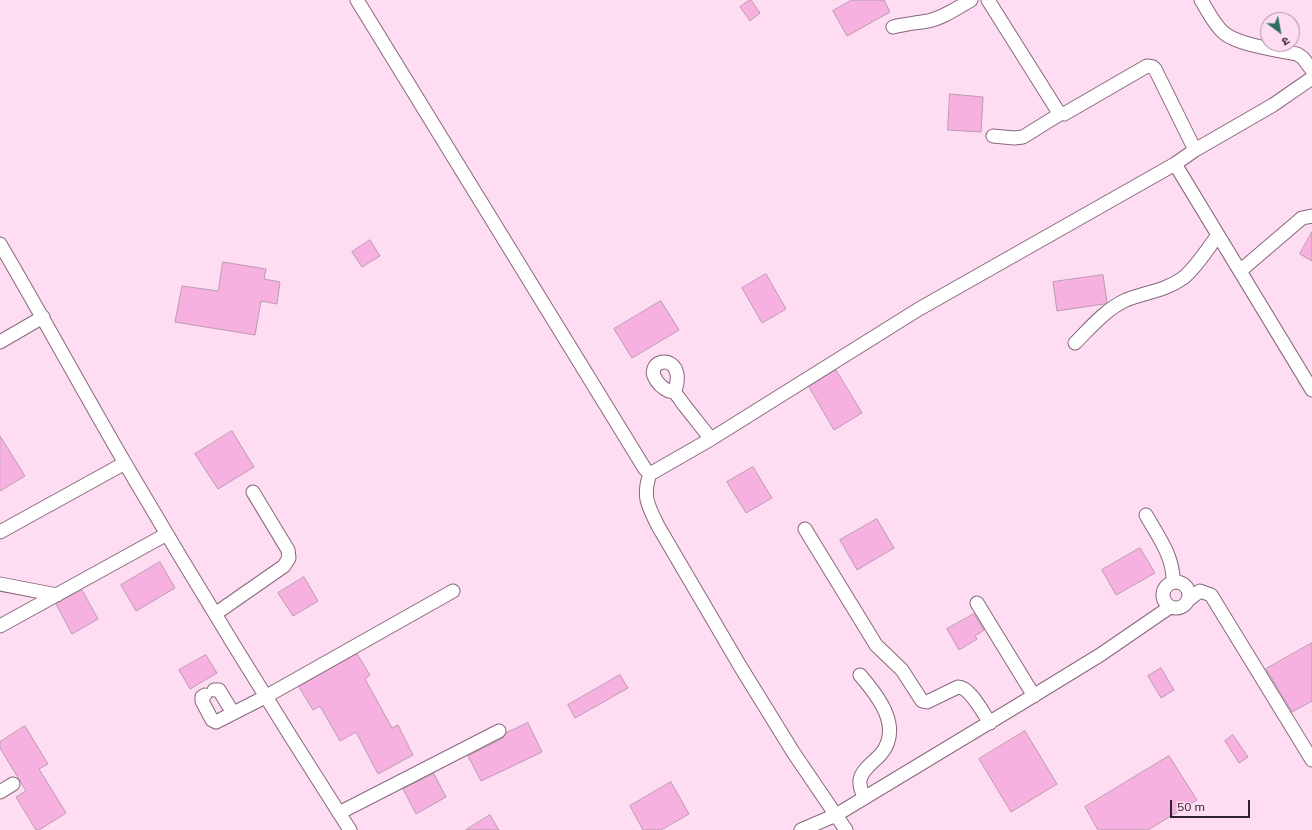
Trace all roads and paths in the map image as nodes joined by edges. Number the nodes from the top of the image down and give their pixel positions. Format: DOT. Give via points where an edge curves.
graph roads {
  1 [pos="357,0"];
  2 [pos="971,0"];
  3 [pos="988,0"];
  4 [pos="1201,0"];
  5 [pos="893,27"];
  6 [pos="1312,70"];
  7 [pos="1312,78"];
  8 [pos="1060,114"];
  9 [pos="992,136"];
  10 [pos="1195,150"];
  11 [pos="1175,164"];
  12 [pos="1312,216"];
  13 [pos="1218,235"];
  14 [pos="0,244"];
  15 [pos="1240,271"];
  16 [pos="43,317"];
  17 [pos="0,342"];
  18 [pos="1075,343"];
  19 [pos="1312,390"];
  20 [pos="674,392"];
  21 [pos="711,439"];
  22 [pos="125,463"];
  23 [pos="650,474"];
  24 [pos="253,492"];
  25 [pos="1146,515"];
  26 [pos="805,529"];
  27 [pos="0,532"];
  28 [pos="167,534"];
  29 [pos="1173,582"];
  30 [pos="0,584"];
  31 [pos="453,591"];
  32 [pos="57,595"];
  33 [pos="1188,600"];
  34 [pos="977,603"];
  35 [pos="1170,607"];
  36 [pos="215,614"];
  37 [pos="0,626"];
  38 [pos="860,675"];
  39 [pos="1034,696"];
  40 [pos="265,697"];
  41 [pos="233,713"];
  42 [pos="990,723"];
  43 [pos="499,731"];
  44 [pos="1312,760"];
  45 [pos="13,784"];
  46 [pos="0,792"];
  47 [pos="864,798"];
  48 [pos="339,813"];
  49 [pos="836,815"];
  50 [pos="350,830"];
  51 [pos="802,830"];
  52 [pos="846,830"];
  1 -- 23 [label="street"];
  2 -- 5 [label="street" via="928,21"];
  3 -- 8 [label="street"];
  4 -- 6 [label="street" via="1227,36 1297,54"];
  7 -- 10 [label="street" via="1274,105"];
  8 -- 9 [label="street" via="1023,137"];
  8 -- 10 [label="street" via="1150,66 1155,69"];
  10 -- 11 [label="street"];
  11 -- 13 [label="street"];
  11 -- 21 [label="street" via="919,309"];
  12 -- 15 [label="street" via="1302,218"];
  13 -- 15 [label="street"];
  13 -- 18 [label="street" via="1182,279 1163,290 1120,303"];
  14 -- 16 [label="street"];
  15 -- 19 [label="street"];
  16 -- 17 [label="street"];
  16 -- 22 [label="street"];
  20 -- 21 [label="street"];
  21 -- 23 [label="street"];
  22 -- 27 [label="street"];
  22 -- 28 [label="street"];
  23 -- 49 [label="street" via="646,485 647,497 658,526 740,666 793,752"];
  24 -- 36 [label="street" via="288,550 289,561"];
  25 -- 29 [label="street" via="1170,558"];
  26 -- 42 [label="street" via="876,645 902,670 922,701 927,702 961,687 969,692"];
  28 -- 32 [label="street"];
  28 -- 36 [label="street"];
  29 -- 33 [label="street" via="1180,582 1186,586"];
  29 -- 35 [label="street" via="1166,586 1162,593 1164,602"];
  30 -- 32 [label="street"];
  31 -- 40 [label="street"];
  32 -- 37 [label="street"];
  33 -- 35 [label="street" via="1181,607"];
  33 -- 44 [label="street" via="1200,591 1210,595"];
  34 -- 39 [label="street"];
  35 -- 39 [label="street"];
  36 -- 40 [label="street"];
  38 -- 47 [label="street" via="879,698 889,724 886,747 860,779"];
  39 -- 42 [label="street"];
  40 -- 41 [label="street"];
  40 -- 48 [label="street"];
  41 -- 41 [label="street" via="219,690 202,697 214,722"];
  42 -- 47 [label="street"];
  43 -- 48 [label="street"];
  45 -- 46 [label="street"];
  47 -- 49 [label="street"];
  48 -- 50 [label="street"];
  49 -- 51 [label="street"];
  49 -- 52 [label="street"];
}
